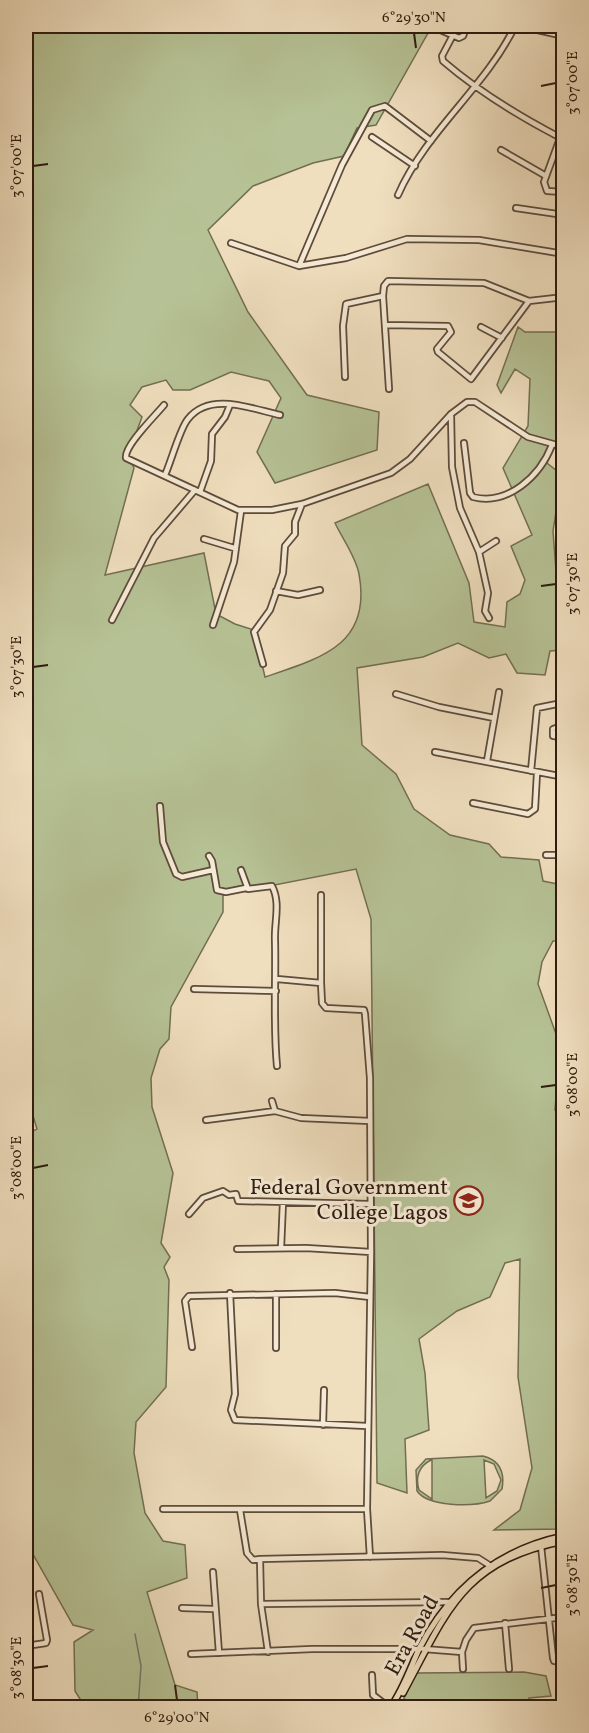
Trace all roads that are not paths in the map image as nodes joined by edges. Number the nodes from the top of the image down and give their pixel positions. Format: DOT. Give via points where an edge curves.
graph roads {
  1 [pos="430,26"];
  2 [pos="467,26"];
  3 [pos="515,26"];
  4 [pos="533,29"];
  5 [pos="564,36"];
  6 [pos="452,37"];
  7 [pos="474,87"];
  8 [pos="564,127"];
  9 [pos="372,137"];
  10 [pos="559,137"];
  11 [pos="431,141"];
  12 [pos="501,150"];
  13 [pos="415,166"];
  14 [pos="546,176"];
  15 [pos="564,192"];
  16 [pos="398,195"];
  17 [pos="516,208"];
  18 [pos="564,215"];
  19 [pos="231,243"];
  20 [pos="564,254"];
  21 [pos="299,266"];
  22 [pos="383,296"];
  23 [pos="564,297"];
  24 [pos="529,301"];
  25 [pos="387,325"];
  26 [pos="481,327"];
  27 [pos="502,338"];
  28 [pos="345,377"];
  29 [pos="389,389"];
  30 [pos="164,405"];
  31 [pos="230,405"];
  32 [pos="452,414"];
  33 [pos="280,415"];
  34 [pos="464,443"];
  35 [pos="552,445"];
  36 [pos="564,447"];
  37 [pos="165,475"];
  38 [pos="197,491"];
  39 [pos="302,504"];
  40 [pos="241,511"];
  41 [pos="204,539"];
  42 [pos="496,541"];
  43 [pos="234,548"];
  44 [pos="479,552"];
  45 [pos="321,590"];
  46 [pos="276,591"];
  47 [pos="489,618"];
  48 [pos="112,620"];
  49 [pos="213,625"];
  50 [pos="559,627"];
  51 [pos="564,642"];
  52 [pos="263,664"];
  53 [pos="499,692"];
  54 [pos="396,694"];
  55 [pos="557,704"];
  56 [pos="494,718"];
  57 [pos="564,725"];
  58 [pos="564,737"];
  59 [pos="435,752"];
  60 [pos="487,761"];
  61 [pos="531,771"];
  62 [pos="537,773"];
  63 [pos="564,777"];
  64 [pos="473,803"];
  65 [pos="160,806"];
  66 [pos="546,855"];
  67 [pos="564,855"];
  68 [pos="209,856"];
  69 [pos="213,870"];
  70 [pos="241,870"];
  71 [pos="246,888"];
  72 [pos="321,895"];
  73 [pos="277,979"];
  74 [pos="321,983"];
  75 [pos="194,989"];
  76 [pos="276,991"];
  77 [pos="277,1066"];
  78 [pos="272,1101"];
  79 [pos="275,1111"];
  80 [pos="206,1120"];
  81 [pos="370,1120"];
  82 [pos="283,1202"];
  83 [pos="369,1204"];
  84 [pos="189,1214"];
  85 [pos="282,1248"];
  86 [pos="237,1249"];
  87 [pos="371,1252"];
  88 [pos="230,1293"];
  89 [pos="276,1294"];
  90 [pos="370,1297"];
  91 [pos="192,1347"];
  92 [pos="276,1348"];
  93 [pos="324,1390"];
  94 [pos="323,1425"];
  95 [pos="367,1426"];
  96 [pos="163,1509"];
  97 [pos="367,1509"];
  98 [pos="240,1510"];
  99 [pos="564,1536"];
  100 [pos="564,1541"];
  101 [pos="541,1546"];
  102 [pos="515,1553"];
  103 [pos="370,1557"];
  104 [pos="260,1559"];
  105 [pos="489,1565"];
  106 [pos="213,1572"];
  107 [pos="39,1594"];
  108 [pos="449,1602"];
  109 [pos="261,1604"];
  110 [pos="182,1608"];
  111 [pos="214,1609"];
  112 [pos="564,1617"];
  113 [pos="548,1620"];
  114 [pos="505,1623"];
  115 [pos="26,1646"];
  116 [pos="422,1649"];
  117 [pos="268,1652"];
  118 [pos="462,1652"];
  119 [pos="219,1653"];
  120 [pos="191,1654"];
  121 [pos="564,1662"];
  122 [pos="463,1669"];
  123 [pos="509,1669"];
  124 [pos="372,1675"];
  125 [pos="392,1707"];
  1 -- 6 [label="street"];
  2 -- 6 [label="street" via="463,36"];
  3 -- 7 [label="street"];
  4 -- 5 [label="street"];
  6 -- 7 [label="street" via="442,58"];
  7 -- 10 [label="street"];
  7 -- 11 [label="street"];
  8 -- 10 [label="street"];
  9 -- 13 [label="street"];
  10 -- 14 [label="street"];
  11 -- 13 [label="street"];
  11 -- 21 [label="street" via="385,105 372,110 342,165"];
  12 -- 14 [label="street"];
  13 -- 16 [label="street"];
  14 -- 15 [label="street" via="546,191"];
  17 -- 18 [label="street"];
  19 -- 21 [label="street"];
  20 -- 21 [label="street" via="498,242 407,239 346,258"];
  22 -- 24 [label="street" via="388,281 459,282 484,283"];
  22 -- 25 [label="street"];
  22 -- 28 [label="street" via="346,304"];
  23 -- 24 [label="street"];
  24 -- 27 [label="street"];
  25 -- 27 [label="street" via="448,326 451,332 438,352 470,379"];
  25 -- 29 [label="street"];
  26 -- 27 [label="street"];
  30 -- 37 [label="street" via="124,456"];
  31 -- 33 [label="street"];
  31 -- 37 [label="street" via="214,403 188,418"];
  31 -- 38 [label="street" via="212,434 211,461"];
  32 -- 35 [label="street" via="462,404 475,402 528,437"];
  32 -- 39 [label="street" via="410,459 391,473"];
  32 -- 44 [label="street" via="456,489"];
  34 -- 35 [label="street" via="470,494 487,499 506,496 519,487 542,466"];
  35 -- 36 [label="street"];
  37 -- 38 [label="street"];
  38 -- 40 [label="street"];
  38 -- 48 [label="street" via="154,538"];
  39 -- 40 [label="street"];
  39 -- 46 [label="street" via="295,534 285,546 283,573"];
  40 -- 43 [label="street"];
  41 -- 43 [label="street"];
  42 -- 44 [label="street"];
  43 -- 49 [label="street" via="234,562"];
  44 -- 47 [label="street"];
  45 -- 46 [label="street" via="298,595"];
  46 -- 52 [label="street" via="268,614 254,632"];
  50 -- 51 [label="street"];
  53 -- 56 [label="street"];
  54 -- 56 [label="street"];
  55 -- 61 [label="street" via="537,708"];
  56 -- 60 [label="street"];
  57 -- 58 [label="street" via="552,732"];
  59 -- 60 [label="street"];
  60 -- 61 [label="street"];
  61 -- 62 [label="street"];
  62 -- 63 [label="street"];
  62 -- 64 [label="street" via="535,808 528,814"];
  65 -- 69 [label="street" via="163,842 176,874 182,877"];
  66 -- 67 [label="street"];
  68 -- 69 [label="street"];
  69 -- 71 [label="street" via="219,891"];
  70 -- 71 [label="street"];
  71 -- 73 [label="street" via="272,886 277,895"];
  72 -- 74 [label="street"];
  73 -- 74 [label="street"];
  73 -- 76 [label="street"];
  74 -- 81 [label="street" via="326,1008 364,1010"];
  75 -- 76 [label="street"];
  76 -- 77 [label="street"];
  78 -- 79 [label="street"];
  79 -- 80 [label="street"];
  79 -- 81 [label="street" via="301,1118"];
  81 -- 83 [label="street"];
  82 -- 83 [label="street"];
  82 -- 84 [label="street" via="238,1201 236,1194 223,1191 203,1198"];
  82 -- 85 [label="street"];
  83 -- 87 [label="street"];
  85 -- 86 [label="street"];
  85 -- 87 [label="street"];
  87 -- 90 [label="street"];
  88 -- 89 [label="street"];
  88 -- 91 [label="street" via="185,1298"];
  88 -- 94 [label="street" via="235,1394 231,1410 235,1420"];
  89 -- 90 [label="street"];
  89 -- 92 [label="street"];
  90 -- 95 [label="street"];
  93 -- 94 [label="street"];
  94 -- 95 [label="street"];
  95 -- 97 [label="street"];
  96 -- 98 [label="street"];
  97 -- 98 [label="street"];
  97 -- 103 [label="street"];
  98 -- 104 [label="street" via="247,1553 253,1560"];
  99 -- 102 [label="main road, Era Road"];
  100 -- 101 [label="main road"];
  101 -- 102 [label="main road"];
  101 -- 113 [label="street"];
  102 -- 105 [label="main road, Era Road"];
  102 -- 116 [label="main road" via="467,1588"];
  103 -- 104 [label="street"];
  103 -- 105 [label="street" via="478,1558"];
  104 -- 109 [label="street"];
  105 -- 108 [label="main road, Era Road"];
  106 -- 111 [label="street"];
  107 -- 115 [label="street" via="47,1640"];
  108 -- 109 [label="street"];
  108 -- 116 [label="main road, Era Road"];
  109 -- 117 [label="street"];
  110 -- 111 [label="street"];
  111 -- 119 [label="street"];
  112 -- 113 [label="street"];
  113 -- 114 [label="street"];
  113 -- 121 [label="street" via="554,1661"];
  114 -- 118 [label="street" via="474,1628"];
  114 -- 123 [label="street"];
  116 -- 117 [label="street"];
  116 -- 118 [label="street"];
  116 -- 125 [label="main road, Era Road"];
  117 -- 119 [label="street"];
  118 -- 122 [label="street"];
  119 -- 120 [label="street"];
  124 -- 125 [label="street" via="373,1695"];
}
